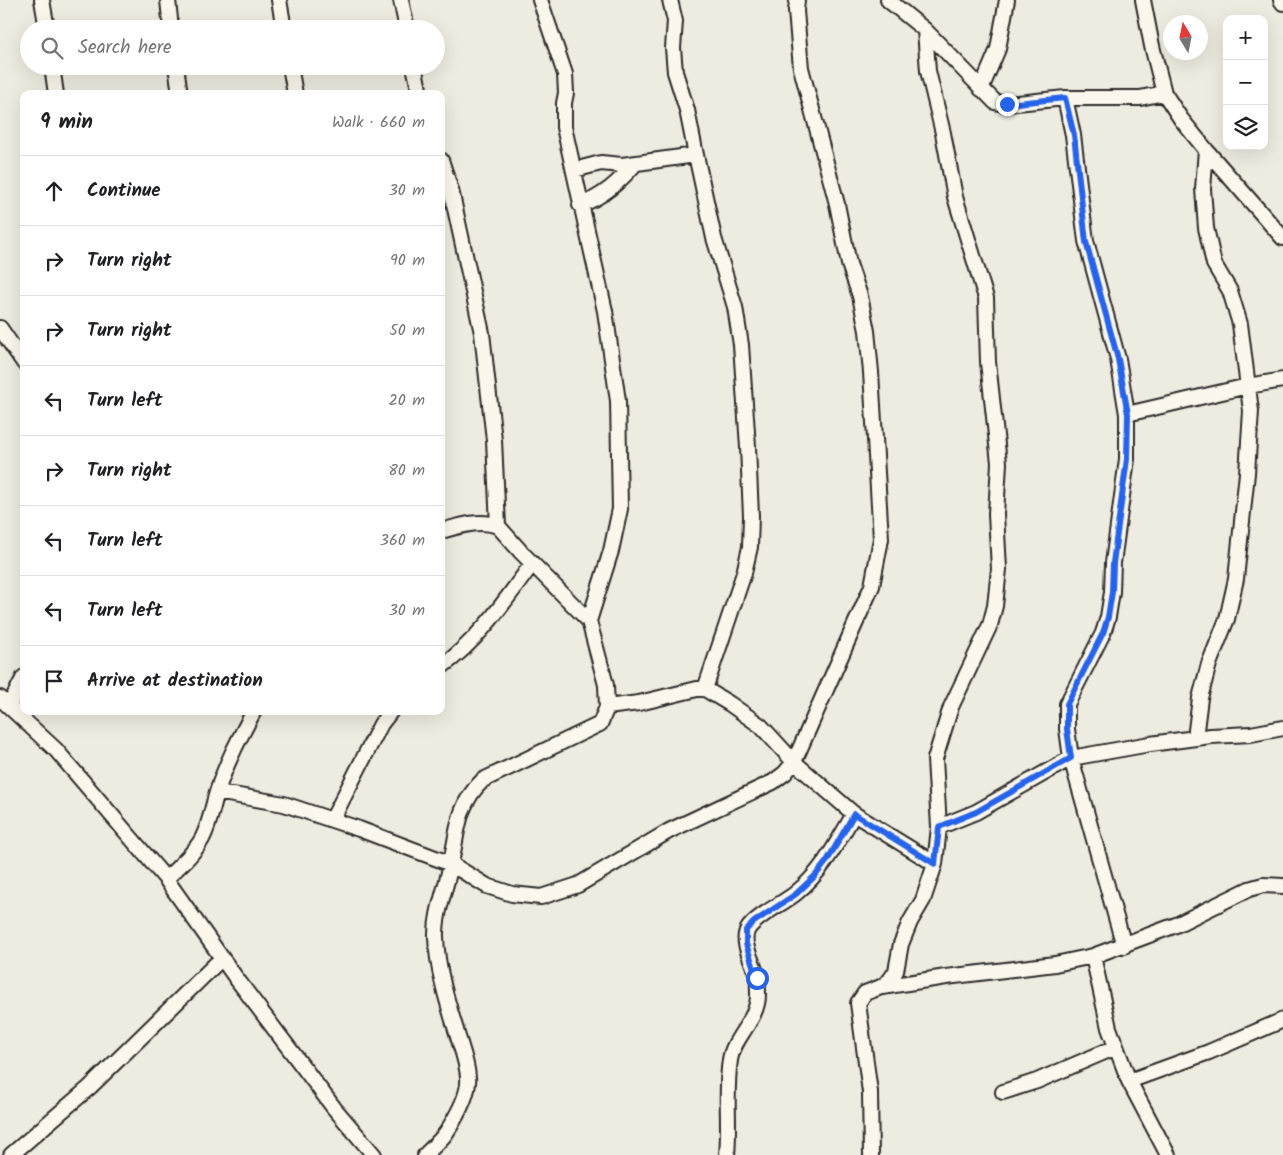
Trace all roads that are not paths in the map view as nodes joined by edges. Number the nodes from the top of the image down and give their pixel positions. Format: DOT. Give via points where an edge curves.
graph roads {
  1 [pos="42,0"];
  2 [pos="168,0"];
  3 [pos="280,0"];
  4 [pos="401,0"];
  5 [pos="540,0"];
  6 [pos="670,0"];
  7 [pos="797,0"];
  8 [pos="888,0"];
  9 [pos="1007,0"];
  10 [pos="1143,0"];
  11 [pos="1281,0"];
  12 [pos="1283,4"];
  13 [pos="45,20"];
  14 [pos="170,20"];
  15 [pos="283,20"];
  16 [pos="404,20"];
  17 [pos="925,30"];
  18 [pos="53,75"];
  19 [pos="177,75"];
  20 [pos="292,75"];
  21 [pos="416,75"];
  22 [pos="980,88"];
  23 [pos="55,90"];
  24 [pos="179,90"];
  25 [pos="294,90"];
  26 [pos="419,90"];
  27 [pos="1164,93"];
  28 [pos="1065,98"];
  29 [pos="1206,150"];
  30 [pos="696,156"];
  31 [pos="635,164"];
  32 [pos="574,170"];
  33 [pos="445,172"];
  34 [pos="580,205"];
  35 [pos="1283,238"];
  36 [pos="0,328"];
  37 [pos="20,357"];
  38 [pos="1283,380"];
  39 [pos="1248,386"];
  40 [pos="1128,414"];
  41 [pos="498,526"];
  42 [pos="445,530"];
  43 [pos="532,564"];
  44 [pos="589,621"];
  45 [pos="445,664"];
  46 [pos="20,682"];
  47 [pos="705,689"];
  48 [pos="5,702"];
  49 [pos="607,707"];
  50 [pos="252,715"];
  51 [pos="388,715"];
  52 [pos="1283,728"];
  53 [pos="1196,738"];
  54 [pos="1071,758"];
  55 [pos="794,762"];
  56 [pos="217,792"];
  57 [pos="854,814"];
  58 [pos="332,820"];
  59 [pos="939,827"];
  60 [pos="451,864"];
  61 [pos="935,864"];
  62 [pos="166,879"];
  63 [pos="1283,886"];
  64 [pos="1124,946"];
  65 [pos="1093,956"];
  66 [pos="222,958"];
  67 [pos="881,987"];
  68 [pos="1283,1020"];
  69 [pos="1116,1047"];
  70 [pos="1129,1081"];
  71 [pos="1003,1092"];
  72 [pos="11,1155"];
  73 [pos="374,1155"];
  74 [pos="425,1155"];
  75 [pos="727,1155"];
  76 [pos="872,1155"];
  77 [pos="1168,1155"];
  1 -- 13 [label="street"];
  2 -- 14 [label="street"];
  3 -- 15 [label="street"];
  4 -- 16 [label="street"];
  5 -- 32 [label="street" via="565,74 564,127"];
  6 -- 30 [label="street" via="675,21 675,72"];
  7 -- 55 [label="street" via="802,68 867,331 881,539 872,586"];
  8 -- 17 [label="street"];
  9 -- 22 [label="street" via="998,49"];
  10 -- 27 [label="street"];
  11 -- 12 [label="street"];
  17 -- 22 [label="street"];
  17 -- 59 [label="street" via="928,71 954,197 986,298 988,362 999,463 996,514 999,569 995,606 982,644 951,707 935,758"];
  18 -- 23 [label="street"];
  19 -- 24 [label="street"];
  20 -- 25 [label="street"];
  21 -- 26 [label="street"];
  22 -- 28 [label="street" via="995,102 1007,104"];
  27 -- 28 [label="street" via="1140,98"];
  27 -- 29 [label="street"];
  28 -- 40 [label="street" via="1074,135 1086,242 1118,359"];
  29 -- 35 [label="street"];
  29 -- 39 [label="street" via="1203,189 1206,228 1214,264 1230,291 1240,324"];
  30 -- 31 [label="street"];
  30 -- 47 [label="street" via="714,238 735,307 741,345 750,516 750,547 744,573"];
  31 -- 32 [label="street" via="602,163"];
  31 -- 34 [label="street" via="617,184 594,200"];
  32 -- 34 [label="street"];
  33 -- 41 [label="street" via="482,333 494,440"];
  34 -- 44 [label="street" via="605,311 618,402 620,464 620,509"];
  36 -- 37 [label="street"];
  38 -- 39 [label="street"];
  39 -- 40 [label="street"];
  39 -- 53 [label="street" via="1251,411 1236,579 1227,618 1200,698"];
  40 -- 54 [label="street" via="1127,459 1108,617 1067,704"];
  41 -- 42 [label="street" via="488,522"];
  41 -- 43 [label="street"];
  43 -- 44 [label="street"];
  43 -- 45 [label="street" via="483,630"];
  44 -- 49 [label="street" via="606,685"];
  46 -- 48 [label="street"];
  47 -- 49 [label="street"];
  47 -- 55 [label="street" via="761,726"];
  48 -- 62 [label="street" via="56,750"];
  49 -- 60 [label="street" via="600,724 483,780 474,789 464,803 456,828"];
  50 -- 56 [label="street"];
  51 -- 58 [label="street"];
  52 -- 53 [label="street"];
  53 -- 54 [label="street"];
  54 -- 59 [label="street" via="976,812"];
  54 -- 64 [label="street"];
  55 -- 57 [label="street"];
  55 -- 60 [label="street" via="772,782 669,831 578,886 540,898 487,886"];
  56 -- 58 [label="street" via="284,804"];
  56 -- 62 [label="street" via="201,840"];
  57 -- 61 [label="street"];
  57 -- 75 [label="street" via="815,876 746,930 758,997 752,1017 733,1048 730,1060"];
  58 -- 60 [label="street"];
  59 -- 61 [label="street"];
  60 -- 74 [label="street" via="436,936 450,1012 469,1079 463,1103 445,1134"];
  61 -- 67 [label="street" via="923,900 901,944 896,972"];
  62 -- 66 [label="street"];
  63 -- 64 [label="street" via="1263,885 1249,889"];
  64 -- 65 [label="street"];
  65 -- 67 [label="street"];
  65 -- 69 [label="street"];
  66 -- 72 [label="street" via="90,1087"];
  66 -- 73 [label="street" via="334,1108"];
  67 -- 76 [label="street" via="865,993 858,1003 870,1092"];
  68 -- 70 [label="street"];
  69 -- 70 [label="street"];
  69 -- 71 [label="street"];
  70 -- 77 [label="street"];
}
